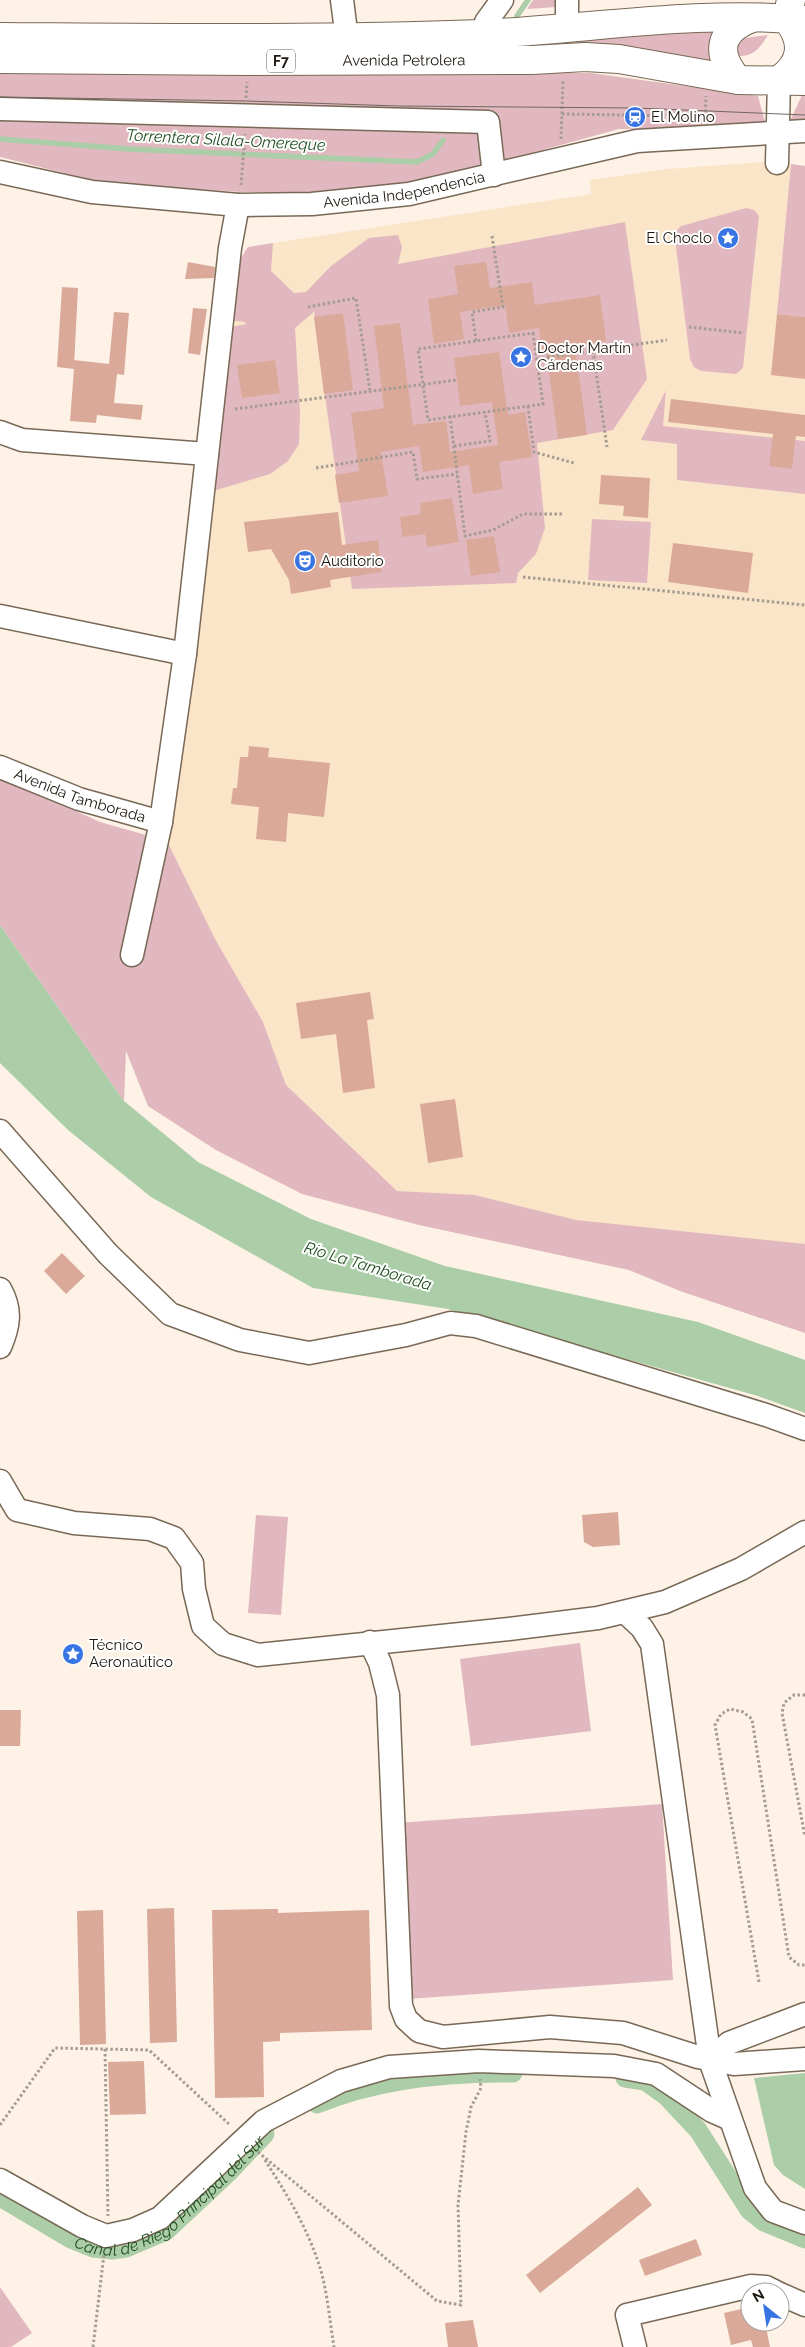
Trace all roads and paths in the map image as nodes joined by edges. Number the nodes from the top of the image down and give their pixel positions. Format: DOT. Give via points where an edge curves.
graph roads {
  1 [pos="342,0"];
  2 [pos="502,0"];
  3 [pos="567,13"];
  4 [pos="794,13"];
  5 [pos="752,18"];
  6 [pos="485,34"];
  7 [pos="0,37"];
  8 [pos="347,39"];
  9 [pos="563,58"];
  10 [pos="0,59"];
  11 [pos="738,80"];
  12 [pos="792,81"];
  13 [pos="706,90"];
  14 [pos="0,109"];
  15 [pos="562,114"];
  16 [pos="686,116"];
  17 [pos="696,116"];
  18 [pos="705,127"];
  19 [pos="805,131"];
  20 [pos="778,132"];
  21 [pos="245,142"];
  22 [pos="561,159"];
  23 [pos="777,163"];
  24 [pos="244,164"];
  25 [pos="0,172"];
  26 [pos="494,175"];
  27 [pos="238,205"];
  28 [pos="492,236"];
  29 [pos="308,307"];
  30 [pos="689,327"];
  31 [pos="744,333"];
  32 [pos="667,340"];
  33 [pos="476,341"];
  34 [pos="593,351"];
  35 [pos="537,359"];
  36 [pos="457,380"];
  37 [pos="423,384"];
  38 [pos="370,391"];
  39 [pos="528,406"];
  40 [pos="235,409"];
  41 [pos="485,412"];
  42 [pos="450,416"];
  43 [pos="0,432"];
  44 [pos="454,446"];
  45 [pos="607,447"];
  46 [pos="207,454"];
  47 [pos="574,463"];
  48 [pos="316,468"];
  49 [pos="457,474"];
  50 [pos="563,514"];
  51 [pos="523,577"];
  52 [pos="805,605"];
  53 [pos="0,616"];
  54 [pos="184,654"];
  55 [pos="0,766"];
  56 [pos="161,822"];
  57 [pos="132,955"];
  58 [pos="0,1131"];
  59 [pos="0,1289"];
  60 [pos="0,1347"];
  61 [pos="805,1429"];
  62 [pos="0,1481"];
  63 [pos="805,1532"];
  64 [pos="625,1612"];
  65 [pos="370,1642"];
  66 [pos="805,1695"];
  67 [pos="805,1837"];
  68 [pos="805,1965"];
  69 [pos="759,1982"];
  70 [pos="805,2014"];
  71 [pos="477,2034"];
  72 [pos="106,2049"];
  73 [pos="805,2059"];
  74 [pos="710,2060"];
  75 [pos="479,2061"];
  76 [pos="481,2088"];
  77 [pos="730,2119"];
  78 [pos="0,2125"];
  79 [pos="245,2139"];
  80 [pos="0,2180"];
  81 [pos="805,2223"];
  82 [pos="106,2236"];
  83 [pos="104,2261"];
  84 [pos="740,2289"];
  85 [pos="790,2298"];
  86 [pos="805,2305"];
  87 [pos="93,2347"];
  88 [pos="334,2347"];
  89 [pos="635,2347"];
  1 -- 8 [label="street"];
  2 -- 6 [label="street" via="486,22"];
  3 -- 5 [label="highway, Avenida Petrolera / F7"];
  3 -- 6 [label="highway, Avenida Petrolera / F7"];
  4 -- 5 [label="highway, Avenida Petrolera / F7"];
  4 -- 12 [label="highway" via="799,55 790,73"];
  5 -- 11 [label="highway" via="737,25 724,41 725,62"];
  6 -- 8 [label="highway, Avenida Petrolera / F7"];
  7 -- 8 [label="highway, Avenida Petrolera / F7"];
  9 -- 10 [label="highway, Avenida Petrolera / F7"];
  9 -- 11 [label="highway, Avenida Petrolera / F7" via="619,59"];
  9 -- 15 [label="path"];
  11 -- 12 [label="highway, Avenida Petrolera / F7"];
  12 -- 20 [label="street"];
  13 -- 18 [label="path"];
  14 -- 26 [label="street" via="488,122"];
  15 -- 16 [label="path"];
  15 -- 22 [label="path"];
  17 -- 18 [label="path"];
  18 -- 20 [label="street, Avenida Independencia"];
  18 -- 22 [label="street, Avenida Independencia"];
  19 -- 20 [label="street, Avenida Independencia"];
  20 -- 23 [label="street"];
  21 -- 24 [label="path"];
  22 -- 26 [label="street, Avenida Independencia"];
  25 -- 27 [label="street, Avenida Independencia" via="92,192"];
  26 -- 27 [label="street, Avenida Independencia" via="409,194 312,204"];
  27 -- 46 [label="street" via="230,248"];
  28 -- 33 [label="path" via="503,307 472,312"];
  29 -- 38 [label="path" via="356,298"];
  30 -- 31 [label="path"];
  32 -- 34 [label="path"];
  33 -- 35 [label="path" via="533,333"];
  33 -- 37 [label="path" via="418,349"];
  34 -- 35 [label="path"];
  34 -- 45 [label="path"];
  35 -- 39 [label="path" via="543,404"];
  36 -- 37 [label="path"];
  37 -- 38 [label="path"];
  37 -- 42 [label="path" via="428,420"];
  38 -- 40 [label="path"];
  39 -- 41 [label="path"];
  39 -- 47 [label="path" via="534,452"];
  41 -- 42 [label="path"];
  41 -- 44 [label="path" via="490,441"];
  42 -- 44 [label="path"];
  43 -- 46 [label="street" via="22,440"];
  44 -- 49 [label="path"];
  46 -- 54 [label="street"];
  48 -- 49 [label="path" via="413,452 417,479"];
  49 -- 50 [label="path" via="465,536 493,530 523,514"];
  51 -- 52 [label="path"];
  53 -- 54 [label="street"];
  54 -- 56 [label="street"];
  55 -- 56 [label="street, Avenida Tamborada" via="79,799"];
  56 -- 57 [label="street"];
  58 -- 61 [label="street" via="108,1254 170,1314 223,1334 309,1353 406,1335 450,1323 476,1326"];
  59 -- 60 [label="street" via="8,1303 6,1332"];
  62 -- 65 [label="street" via="17,1510 74,1523 150,1529 174,1538 192,1563 194,1589 203,1626 223,1644 258,1655"];
  63 -- 64 [label="street" via="741,1569 665,1602"];
  64 -- 65 [label="street" via="509,1629"];
  64 -- 74 [label="street" via="642,1628 652,1644"];
  65 -- 71 [label="street" via="388,1695 401,2006 406,2019 419,2031 443,2037"];
  66 -- 67 [label="path" via="794,1694 784,1703 782,1713"];
  68 -- 69 [label="path" via="799,1965 789,1957 752,1719 743,1712 730,1709 721,1714 715,1725"];
  70 -- 74 [label="street" via="729,2042"];
  71 -- 74 [label="street" via="550,2026 622,2033"];
  71 -- 75 [label="street"];
  72 -- 78 [label="path" via="55,2048"];
  72 -- 79 [label="path" via="149,2050"];
  72 -- 82 [label="path"];
  73 -- 74 [label="street" via="734,2064"];
  74 -- 77 [label="street"];
  75 -- 77 [label="street" via="614,2066 656,2074 712,2111"];
  75 -- 79 [label="street" via="389,2067 341,2081 264,2121"];
  76 -- 88 [label="path" via="469,2115 458,2205 461,2305 437,2301 263,2157 284,2189 316,2256"];
  77 -- 81 [label="street" via="755,2188 774,2211"];
  79 -- 82 [label="street" via="160,2218 133,2230"];
  80 -- 82 [label="street"];
  83 -- 87 [label="path"];
  84 -- 89 [label="street" via="627,2315"];
  85 -- 86 [label="street"];
}
